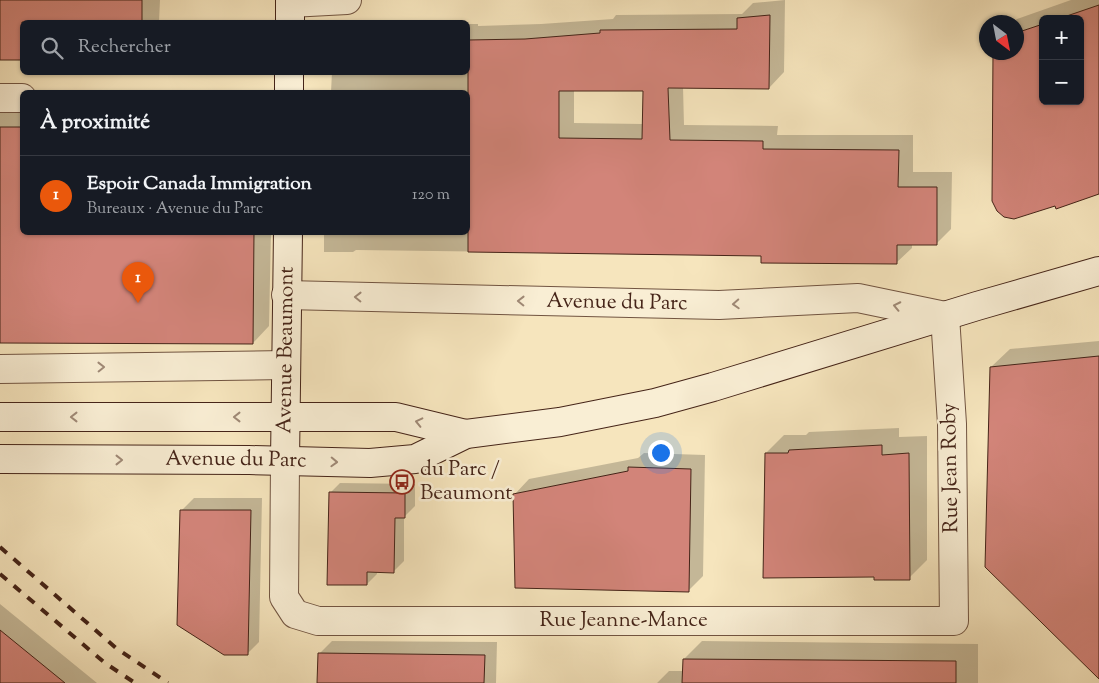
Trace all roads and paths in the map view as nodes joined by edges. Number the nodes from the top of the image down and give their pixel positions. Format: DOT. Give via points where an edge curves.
graph roads {
  1 [pos="347,0"];
  2 [pos="290,8"];
  3 [pos="289,75"];
  4 [pos="289,90"];
  5 [pos="0,98"];
  6 [pos="20,98"];
  7 [pos="288,235"];
  8 [pos="1099,271"];
  9 [pos="286,296"];
  10 [pos="945,316"];
  11 [pos="285,365"];
  12 [pos="0,369"];
  13 [pos="285,416"];
  14 [pos="0,417"];
  15 [pos="466,434"];
  16 [pos="0,459"];
  17 [pos="285,461"];
  18 [pos="295,614"];
  19 [pos="954,621"];
  1 -- 2 [label="street"];
  3 -- 4 [label="street"];
  5 -- 6 [label="street"];
  7 -- 9 [label="street, Avenue Beaumont"];
  8 -- 10 [label="street, Avenue du Parc"];
  10 -- 9 [label="street, Avenue du Parc, one-way" via="858,298 719,304"];
  9 -- 11 [label="street, Avenue Beaumont"];
  10 -- 15 [label="street, Avenue du Parc" via="655,403 560,422"];
  10 -- 19 [label="street, Rue Jean Roby" via="952,424"];
  12 -- 11 [label="street, one-way"];
  11 -- 13 [label="street, Avenue Beaumont"];
  13 -- 14 [label="street, Avenue du Parc, one-way"];
  15 -- 13 [label="street, Avenue du Parc, one-way" via="396,417"];
  13 -- 17 [label="street, Avenue Beaumont"];
  17 -- 15 [label="street, Avenue du Parc, one-way" via="370,463 415,459"];
  16 -- 17 [label="street, Avenue du Parc, one-way"];
  17 -- 18 [label="street, Avenue Beaumont" via="284,597"];
  18 -- 19 [label="street, Rue Jeanne-Mance" via="318,621"];
}
